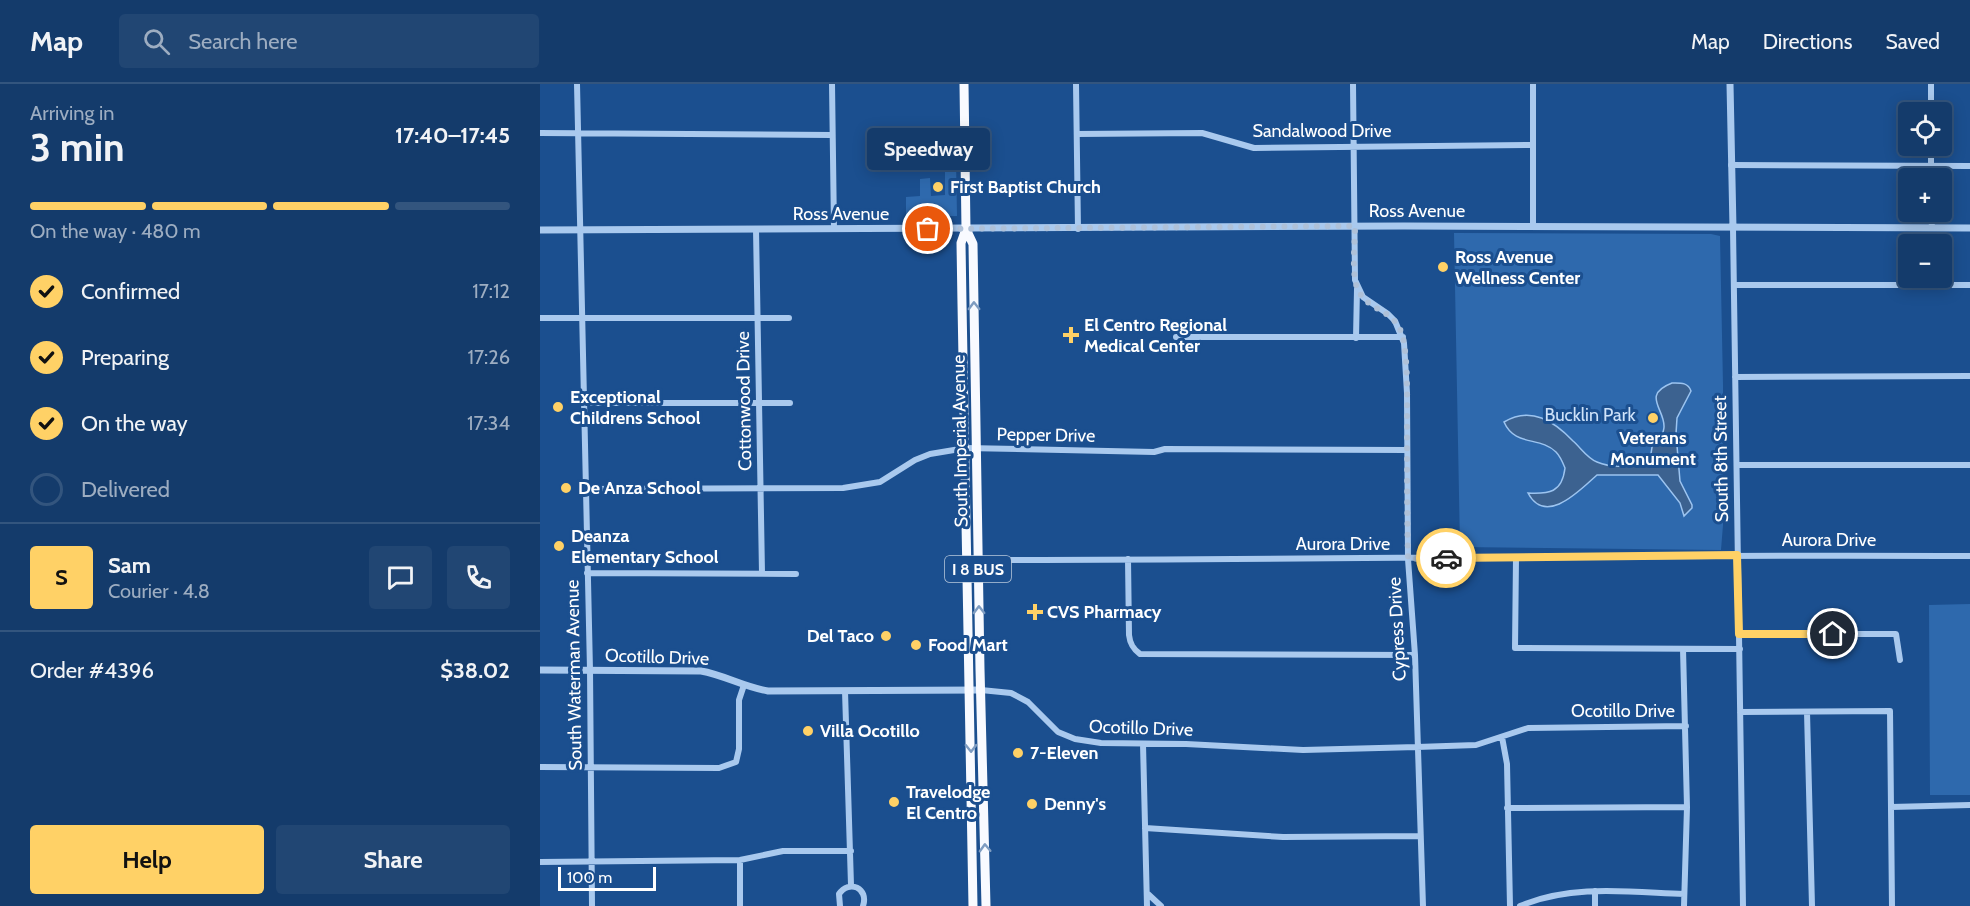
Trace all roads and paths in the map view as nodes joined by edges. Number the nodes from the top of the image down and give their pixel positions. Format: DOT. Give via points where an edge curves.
graph roads {
  1 [pos="577,84"];
  2 [pos="832,84"];
  3 [pos="964,84"];
  4 [pos="1076,84"];
  5 [pos="1353,84"];
  6 [pos="1533,84"];
  7 [pos="1730,84"];
  8 [pos="1931,84"];
  9 [pos="1931,102"];
  10 [pos="540,133"];
  11 [pos="578,134"];
  12 [pos="1077,134"];
  13 [pos="832,135"];
  14 [pos="1533,145"];
  15 [pos="1354,146"];
  16 [pos="1930,156"];
  17 [pos="1731,165"];
  18 [pos="1930,166"];
  19 [pos="1970,166"];
  20 [pos="1932,222"];
  21 [pos="1355,226"];
  22 [pos="1533,226"];
  23 [pos="1733,228"];
  24 [pos="1932,228"];
  25 [pos="1970,228"];
  26 [pos="756,229"];
  27 [pos="834,229"];
  28 [pos="966,229"];
  29 [pos="1078,229"];
  30 [pos="540,230"];
  31 [pos="580,231"];
  32 [pos="1734,285"];
  33 [pos="1970,285"];
  34 [pos="1357,288"];
  35 [pos="757,317"];
  36 [pos="540,318"];
  37 [pos="581,318"];
  38 [pos="789,318"];
  39 [pos="1176,337"];
  40 [pos="1402,337"];
  41 [pos="1356,338"];
  42 [pos="962,339"];
  43 [pos="975,339"];
  44 [pos="1970,376"];
  45 [pos="1735,377"];
  46 [pos="583,403"];
  47 [pos="759,403"];
  48 [pos="790,403"];
  49 [pos="966,448"];
  50 [pos="976,448"];
  51 [pos="1407,450"];
  52 [pos="1737,465"];
  53 [pos="1970,465"];
  54 [pos="584,489"];
  55 [pos="760,489"];
  56 [pos="1737,555"];
  57 [pos="1970,556"];
  58 [pos="1516,558"];
  59 [pos="1128,559"];
  60 [pos="1408,559"];
  61 [pos="968,560"];
  62 [pos="978,560"];
  63 [pos="587,573"];
  64 [pos="762,573"];
  65 [pos="796,574"];
  66 [pos="1739,634"];
  67 [pos="1683,649"];
  68 [pos="1740,649"];
  69 [pos="1415,655"];
  70 [pos="1900,660"];
  71 [pos="540,670"];
  72 [pos="590,670"];
  73 [pos="744,685"];
  74 [pos="970,690"];
  75 [pos="981,690"];
  76 [pos="845,691"];
  77 [pos="1740,712"];
  78 [pos="1808,712"];
  79 [pos="1686,726"];
  80 [pos="1502,737"];
  81 [pos="1143,744"];
  82 [pos="1417,747"];
  83 [pos="540,767"];
  84 [pos="590,768"];
  85 [pos="1970,805"];
  86 [pos="1687,807"];
  87 [pos="1891,807"];
  88 [pos="1507,808"];
  89 [pos="1145,828"];
  90 [pos="1420,836"];
  91 [pos="851,851"];
  92 [pos="740,860"];
  93 [pos="540,862"];
  94 [pos="591,862"];
  95 [pos="851,885"];
  96 [pos="1595,891"];
  97 [pos="1148,894"];
  98 [pos="1684,894"];
  99 [pos="592,906"];
  100 [pos="740,906"];
  101 [pos="840,906"];
  102 [pos="863,906"];
  103 [pos="973,906"];
  104 [pos="986,906"];
  105 [pos="1147,906"];
  106 [pos="1161,906"];
  107 [pos="1423,906"];
  108 [pos="1510,906"];
  109 [pos="1520,906"];
  110 [pos="1595,906"];
  111 [pos="1684,906"];
  112 [pos="1743,906"];
  113 [pos="1812,906"];
  114 [pos="1892,906"];
  1 -- 11 [label="street, South Waterman Avenue"];
  2 -- 13 [label="street"];
  3 -- 28 [label="highway, South Imperial Avenue / I 8 BUS"];
  4 -- 12 [label="street"];
  5 -- 15 [label="street"];
  6 -- 14 [label="street"];
  7 -- 17 [label="street, South 8th Street"];
  8 -- 9 [label="street"];
  10 -- 11 [label="street"];
  11 -- 13 [label="street"];
  11 -- 31 [label="street, South Waterman Avenue"];
  12 -- 15 [label="street, Sandalwood Drive" via="1202,133 1254,148"];
  12 -- 29 [label="street"];
  13 -- 27 [label="street"];
  14 -- 15 [label="street, Sandalwood Drive"];
  14 -- 22 [label="street"];
  15 -- 21 [label="street"];
  16 -- 18 [label="street"];
  17 -- 18 [label="street"];
  17 -- 23 [label="street, South 8th Street"];
  18 -- 19 [label="street"];
  20 -- 24 [label="street"];
  21 -- 22 [label="street, Ross Avenue"];
  21 -- 29 [label="street, Ross Avenue"];
  21 -- 34 [label="street"];
  22 -- 23 [label="street, Ross Avenue"];
  23 -- 24 [label="street, Ross Avenue"];
  23 -- 32 [label="street, South 8th Street"];
  24 -- 25 [label="street, Ross Avenue"];
  26 -- 27 [label="street, Ross Avenue"];
  26 -- 31 [label="street, Ross Avenue"];
  26 -- 35 [label="street, Cottonwood Drive"];
  27 -- 28 [label="street, Ross Avenue"];
  28 -- 29 [label="street, Ross Avenue"];
  28 -- 42 [label="highway, South Imperial Avenue / I 8 BUS" via="962,243"];
  43 -- 28 [label="highway, South Imperial Avenue / I 8 BUS, one-way" via="973,244"];
  30 -- 31 [label="street, Ross Avenue"];
  31 -- 37 [label="street, South Waterman Avenue"];
  32 -- 33 [label="street"];
  32 -- 45 [label="street, South 8th Street"];
  34 -- 40 [label="street, Cypress Drive" via="1395,321"];
  34 -- 41 [label="street"];
  35 -- 37 [label="street"];
  35 -- 38 [label="street"];
  35 -- 47 [label="street, Cottonwood Drive"];
  36 -- 37 [label="street"];
  37 -- 46 [label="street, South Waterman Avenue"];
  39 -- 41 [label="street"];
  40 -- 41 [label="street"];
  40 -- 51 [label="street, Cypress Drive"];
  42 -- 43 [label="highway"];
  42 -- 49 [label="highway, South Imperial Avenue / I 8 BUS"];
  43 -- 50 [label="highway, South Imperial Avenue / I 8 BUS"];
  44 -- 45 [label="street"];
  45 -- 52 [label="street, South 8th Street"];
  46 -- 47 [label="street"];
  46 -- 54 [label="street, South Waterman Avenue"];
  47 -- 48 [label="street"];
  47 -- 55 [label="street, Cottonwood Drive"];
  49 -- 50 [label="street, Pepper Drive"];
  49 -- 55 [label="street, Pepper Drive" via="930,454 880,482 843,488"];
  49 -- 61 [label="highway, South Imperial Avenue / I 8 BUS"];
  50 -- 51 [label="street, Pepper Drive" via="1154,452"];
  50 -- 62 [label="highway, South Imperial Avenue / I 8 BUS"];
  51 -- 60 [label="street, Cypress Drive"];
  52 -- 53 [label="street"];
  52 -- 56 [label="street, South 8th Street"];
  54 -- 55 [label="street, Pepper Drive"];
  54 -- 63 [label="street, South Waterman Avenue"];
  55 -- 64 [label="street, Cottonwood Drive"];
  56 -- 57 [label="street, Aurora Drive"];
  56 -- 58 [label="street, Aurora Drive"];
  56 -- 66 [label="street, South 8th Street"];
  58 -- 60 [label="street, Aurora Drive"];
  58 -- 67 [label="street" via="1515,648"];
  59 -- 60 [label="street, Aurora Drive"];
  59 -- 62 [label="street, Aurora Drive"];
  59 -- 69 [label="street" via="1129,635 1134,650 1140,654"];
  60 -- 69 [label="street, Cypress Drive"];
  61 -- 62 [label="street, Aurora Drive"];
  61 -- 74 [label="highway, South Imperial Avenue / I 8 BUS"];
  75 -- 62 [label="highway, South Imperial Avenue / I 8 BUS, one-way"];
  63 -- 64 [label="street"];
  63 -- 72 [label="street, South Waterman Avenue"];
  64 -- 65 [label="street"];
  66 -- 68 [label="street, South 8th Street"];
  66 -- 70 [label="street" via="1896,634"];
  67 -- 68 [label="street"];
  67 -- 79 [label="street"];
  68 -- 77 [label="street, South 8th Street"];
  69 -- 82 [label="street, Cypress Drive"];
  71 -- 72 [label="street, Ocotillo Drive"];
  72 -- 73 [label="street, Ocotillo Drive" via="701,671"];
  72 -- 84 [label="street, South Waterman Avenue"];
  73 -- 76 [label="street, Ocotillo Drive" via="768,691"];
  73 -- 84 [label="street" via="739,700 736,762 719,768"];
  74 -- 75 [label="street, Ocotillo Drive"];
  74 -- 76 [label="street, Ocotillo Drive"];
  74 -- 103 [label="highway, South Imperial Avenue / I 8 BUS, one-way"];
  75 -- 81 [label="street, Ocotillo Drive" via="999,690 1020,697 1058,732 1075,739"];
  104 -- 75 [label="highway, South Imperial Avenue / I 8 BUS, one-way"];
  76 -- 91 [label="street"];
  77 -- 78 [label="street"];
  77 -- 112 [label="street, South 8th Street"];
  78 -- 87 [label="street" via="1890,711"];
  78 -- 113 [label="street"];
  79 -- 80 [label="street, Ocotillo Drive" via="1540,727"];
  79 -- 86 [label="street"];
  80 -- 82 [label="street, Ocotillo Drive" via="1476,745"];
  80 -- 88 [label="street" via="1507,764"];
  81 -- 82 [label="street, Ocotillo Drive" via="1303,750"];
  81 -- 89 [label="street"];
  82 -- 90 [label="street, Cypress Drive"];
  83 -- 84 [label="street"];
  84 -- 94 [label="street, South Waterman Avenue"];
  85 -- 87 [label="street"];
  86 -- 88 [label="street"];
  86 -- 98 [label="street"];
  87 -- 114 [label="street"];
  88 -- 108 [label="street"];
  89 -- 90 [label="street" via="1283,837"];
  89 -- 97 [label="street"];
  90 -- 107 [label="street, Cypress Drive"];
  91 -- 92 [label="street" via="783,851"];
  91 -- 95 [label="street"];
  92 -- 94 [label="street"];
  92 -- 100 [label="street"];
  93 -- 94 [label="street"];
  94 -- 99 [label="street, South Waterman Avenue"];
  95 -- 101 [label="street" via="839,894"];
  95 -- 102 [label="street" via="863,892"];
  96 -- 98 [label="street"];
  96 -- 109 [label="street" via="1555,894"];
  96 -- 110 [label="street"];
  97 -- 105 [label="street"];
  97 -- 106 [label="street"];
  98 -- 111 [label="street"];
}
